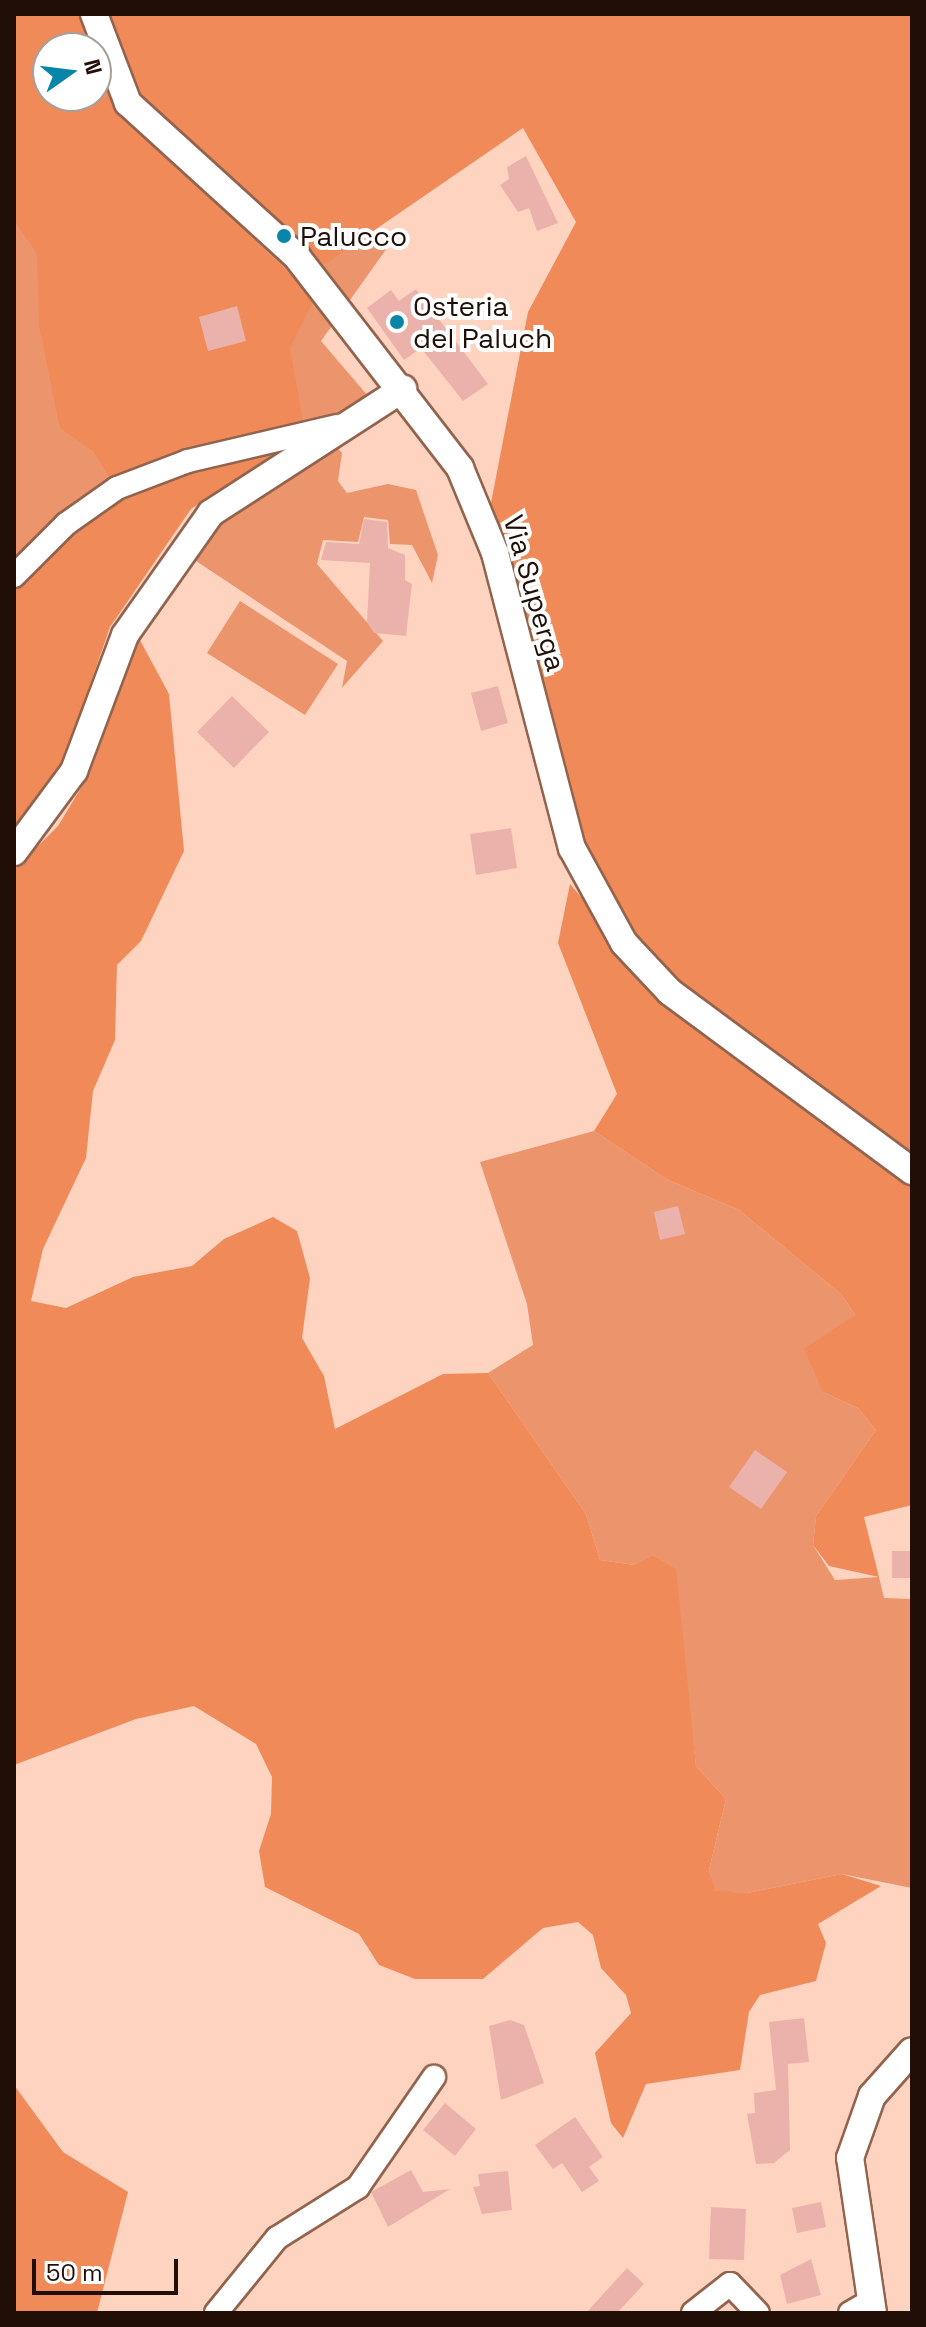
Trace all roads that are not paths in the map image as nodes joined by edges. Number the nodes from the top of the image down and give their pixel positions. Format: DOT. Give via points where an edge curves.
graph roads {
  1 [pos="94,14"];
  2 [pos="403,389"];
  3 [pos="337,426"];
  4 [pos="14,576"];
  5 [pos="14,852"];
  6 [pos="912,1171"];
  7 [pos="912,2051"];
  8 [pos="434,2077"];
  9 [pos="864,2310"];
  10 [pos="216,2313"];
  11 [pos="693,2313"];
  12 [pos="758,2313"];
  1 -- 2 [label="street, Via Superga" via="128,103 297,257"];
  2 -- 3 [label="street"];
  2 -- 6 [label="street, Via Superga" via="460,468 495,553 554,789 595,899 670,992"];
  3 -- 4 [label="street" via="188,461 117,488 66,524"];
  3 -- 5 [label="street" via="211,513 166,571 105,673 74,771"];
  7 -- 9 [label="street" via="872,2096 850,2158"];
  8 -- 10 [label="street" via="358,2187 277,2238"];
  11 -- 12 [label="street" via="730,2284"];
}
